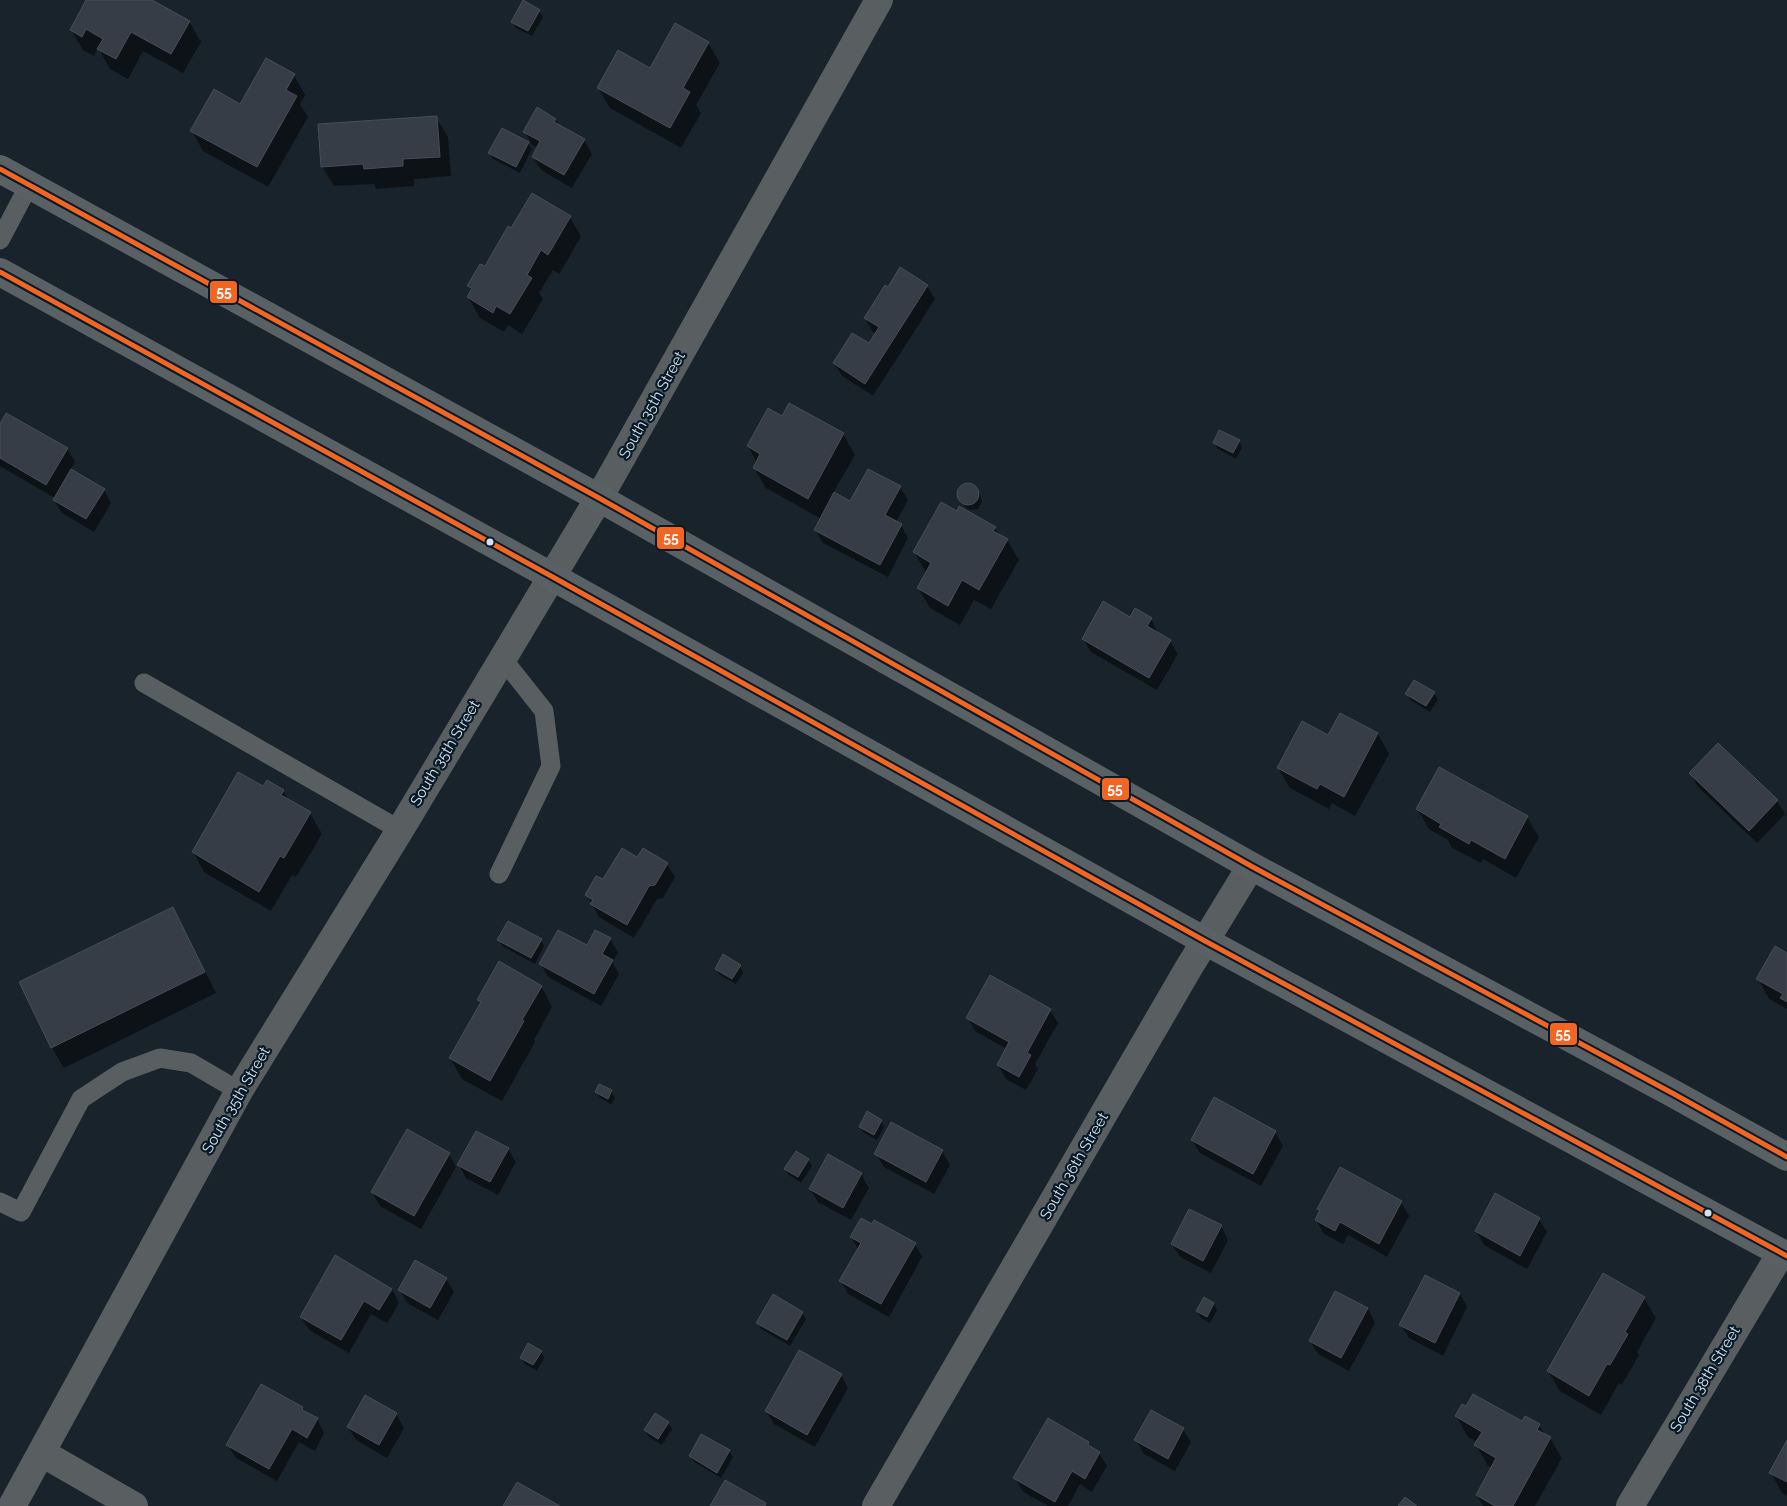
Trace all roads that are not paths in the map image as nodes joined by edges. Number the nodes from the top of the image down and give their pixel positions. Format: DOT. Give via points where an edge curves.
graph roads {
  1 [pos="879,0"];
  2 [pos="0,169"];
  3 [pos="29,185"];
  4 [pos="0,240"];
  5 [pos="0,272"];
  6 [pos="599,498"];
  7 [pos="552,576"];
  8 [pos="502,658"];
  9 [pos="144,683"];
  10 [pos="400,830"];
  11 [pos="1252,866"];
  12 [pos="499,874"];
  13 [pos="1205,941"];
  14 [pos="239,1091"];
  15 [pos="1787,1157"];
  16 [pos="0,1202"];
  17 [pos="1784,1254"];
  18 [pos="42,1453"];
  19 [pos="12,1506"];
  20 [pos="134,1506"];
  21 [pos="876,1506"];
  22 [pos="1630,1506"];
  1 -- 6 [label="street, South 35th Street"];
  2 -- 3 [label="main road"];
  3 -- 4 [label="lane"];
  3 -- 6 [label="main road"];
  5 -- 7 [label="main road"];
  6 -- 7 [label="street, South 35th Street"];
  6 -- 11 [label="main road"];
  7 -- 8 [label="street, South 35th Street"];
  7 -- 13 [label="main road"];
  8 -- 10 [label="street, South 35th Street"];
  8 -- 12 [label="lane" via="544,710 551,766"];
  9 -- 10 [label="lane"];
  10 -- 14 [label="street, South 35th Street"];
  11 -- 13 [label="street, South 36th Street"];
  11 -- 15 [label="main road"];
  13 -- 17 [label="main road"];
  13 -- 21 [label="street, South 36th Street"];
  14 -- 16 [label="lane" via="191,1063 160,1058 122,1072 81,1099 21,1212"];
  14 -- 18 [label="street, South 35th Street"];
  17 -- 22 [label="street, South 38th Street"];
  18 -- 19 [label="street, South 35th Street"];
  18 -- 20 [label="street"];
}
